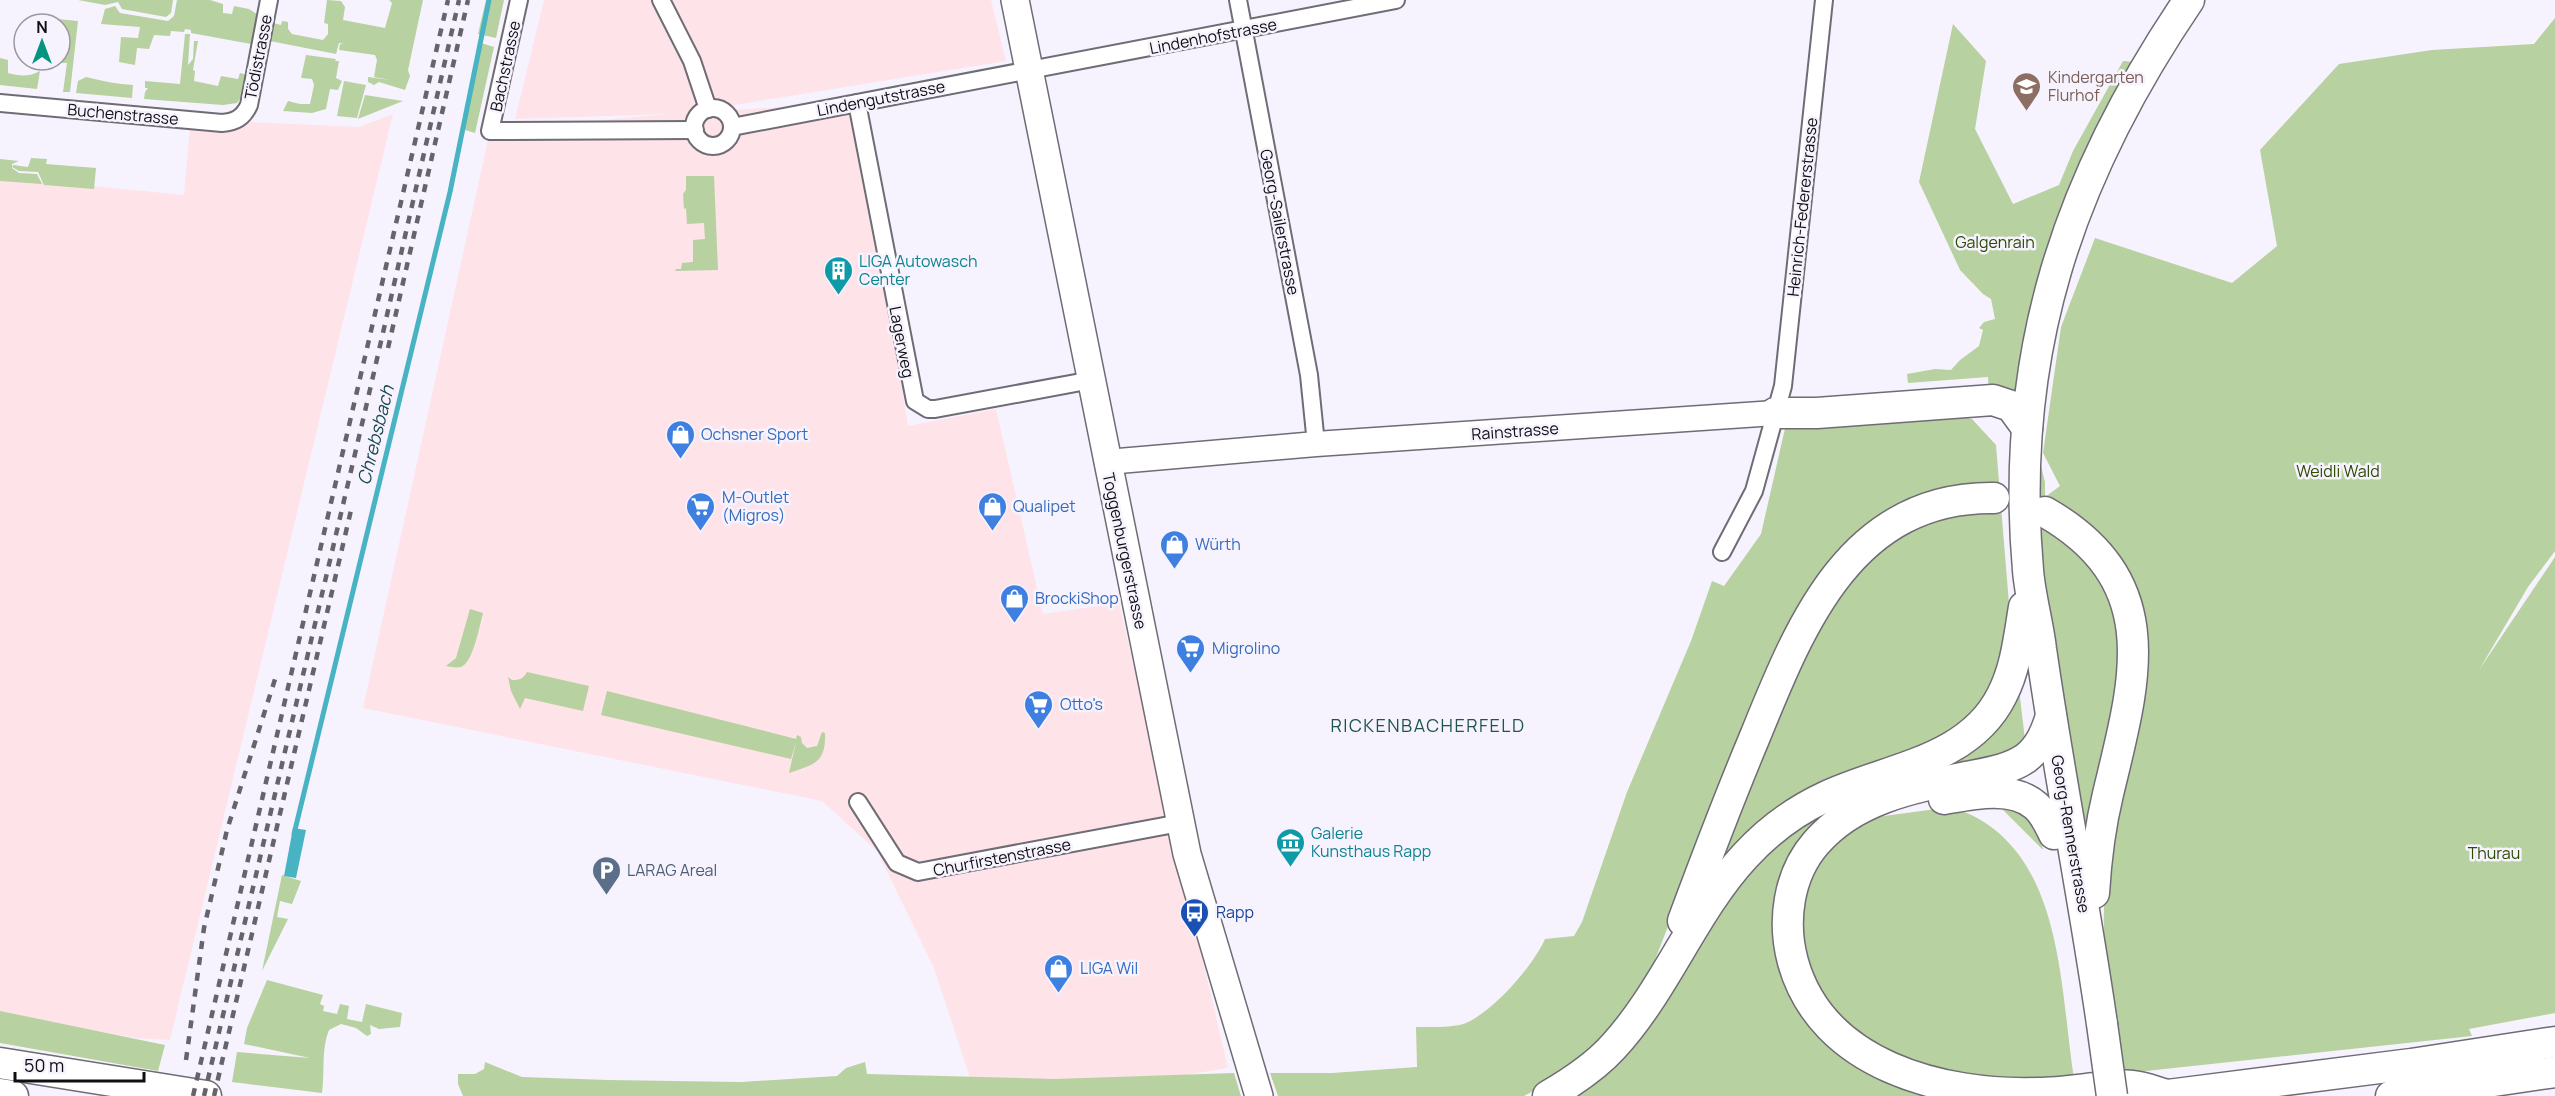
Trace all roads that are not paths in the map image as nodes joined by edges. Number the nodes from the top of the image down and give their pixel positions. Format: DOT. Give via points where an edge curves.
graph roads {
  1 [pos="269,0"];
  2 [pos="519,0"];
  3 [pos="661,0"];
  4 [pos="1015,0"];
  5 [pos="1238,0"];
  6 [pos="1396,0"];
  7 [pos="1824,0"];
  8 [pos="2188,0"];
  9 [pos="1244,30"];
  10 [pos="1030,70"];
  11 [pos="0,103"];
  12 [pos="857,103"];
  13 [pos="708,109"];
  14 [pos="244,114"];
  15 [pos="732,127"];
  16 [pos="694,130"];
  17 [pos="1092,380"];
  18 [pos="1775,413"];
  19 [pos="2027,428"];
  20 [pos="1316,444"];
  21 [pos="1107,462"];
  22 [pos="1994,498"];
  23 [pos="2045,512"];
  24 [pos="1722,552"];
  25 [pos="2028,572"];
  26 [pos="2024,607"];
  27 [pos="2051,716"];
  28 [pos="2037,748"];
  29 [pos="858,802"];
  30 [pos="1872,803"];
  31 [pos="1180,823"];
  32 [pos="2054,834"];
  33 [pos="2091,947"];
  34 [pos="1658,983"];
  35 [pos="2093,1025"];
  36 [pos="2555,1042"];
  37 [pos="0,1064"];
  38 [pos="2555,1072"];
  39 [pos="1256,1085"];
  40 [pos="0,1094"];
  41 [pos="13,1096"];
  42 [pos="206,1096"];
  43 [pos="1548,1096"];
  44 [pos="2095,1096"];
  45 [pos="2112,1096"];
  46 [pos="2163,1096"];
  47 [pos="2391,1096"];
  1 -- 14 [label="street, Tödistrasse"];
  2 -- 16 [label="street, Bachstrasse" via="490,131"];
  3 -- 13 [label="street" via="692,61"];
  4 -- 10 [label="main road, Toggenburgerstrasse"];
  5 -- 9 [label="street, Georg-Sailerstrasse"];
  6 -- 9 [label="street, Lindenhofstrasse"];
  7 -- 18 [label="street, Heinrich-Federerstrasse" via="1783,386"];
  8 -- 19 [label="highway, Georg-Rennerstrasse" via="2105,140 2080,196 2047,302"];
  9 -- 10 [label="street, Lindenhofstrasse"];
  9 -- 20 [label="street, Georg-Sailerstrasse" via="1309,375"];
  10 -- 12 [label="street, Lindengutstrasse"];
  10 -- 17 [label="main road, Toggenburgerstrasse"];
  11 -- 14 [label="street, Buchenstrasse" via="222,123 235,121"];
  12 -- 15 [label="street, Lindengutstrasse"];
  12 -- 17 [label="street, Lagerweg" via="915,401 935,409"];
  13 -- 15 [label="street" via="724,112"];
  13 -- 16 [label="street" via="696,119"];
  15 -- 16 [label="street" via="726,141 716,146 700,140"];
  17 -- 21 [label="main road, Toggenburgerstrasse"];
  18 -- 19 [label="highway" via="1993,400 2011,406"];
  18 -- 20 [label="street, Rainstrasse"];
  18 -- 24 [label="street" via="1754,491"];
  19 -- 25 [label="highway, Georg-Rennerstrasse"];
  20 -- 21 [label="street, Rainstrasse"];
  21 -- 31 [label="main road, Toggenburgerstrasse"];
  22 -- 34 [label="highway" via="1953,500 1922,509 1860,550 1825,589 1781,671"];
  23 -- 33 [label="highway" via="2068,525 2104,560 2120,588 2133,638 2131,694 2098,847"];
  25 -- 26 [label="highway, Georg-Rennerstrasse"];
  25 -- 27 [label="highway, Georg-Rennerstrasse"];
  26 -- 28 [label="highway, Georg-Rennerstrasse" via="2029,653 2027,678"];
  26 -- 34 [label="highway" via="2012,671 2002,695 1978,728 1938,755 1826,796 1779,825 1732,870"];
  27 -- 28 [label="highway"];
  27 -- 33 [label="highway, Georg-Rennerstrasse"];
  28 -- 30 [label="highway" via="2005,768 1892,794"];
  28 -- 32 [label="highway, Georg-Rennerstrasse"];
  29 -- 31 [label="street, Churfirstenstrasse" via="897,863 918,872"];
  30 -- 32 [label="highway" via="1895,806 1964,795 2016,796 2036,806"];
  30 -- 46 [label="highway" via="1849,813 1816,843 1799,870 1788,905 1788,940 1794,966 1810,1000 1833,1030 1887,1066 1965,1090 2039,1094 2130,1085"];
  31 -- 39 [label="main road, Toggenburgerstrasse"];
  32 -- 35 [label="highway, Georg-Rennerstrasse"];
  33 -- 35 [label="highway, Georg-Rennerstrasse"];
  34 -- 43 [label="highway" via="1640,1014 1613,1047 1586,1072"];
  35 -- 44 [label="highway, Georg-Rennerstrasse"];
  35 -- 45 [label="highway, Georg-Rennerstrasse, bridge"];
  36 -- 46 [label="highway"];
  37 -- 42 [label="highway"];
  38 -- 47 [label="highway"];
  40 -- 41 [label="highway"];
}
